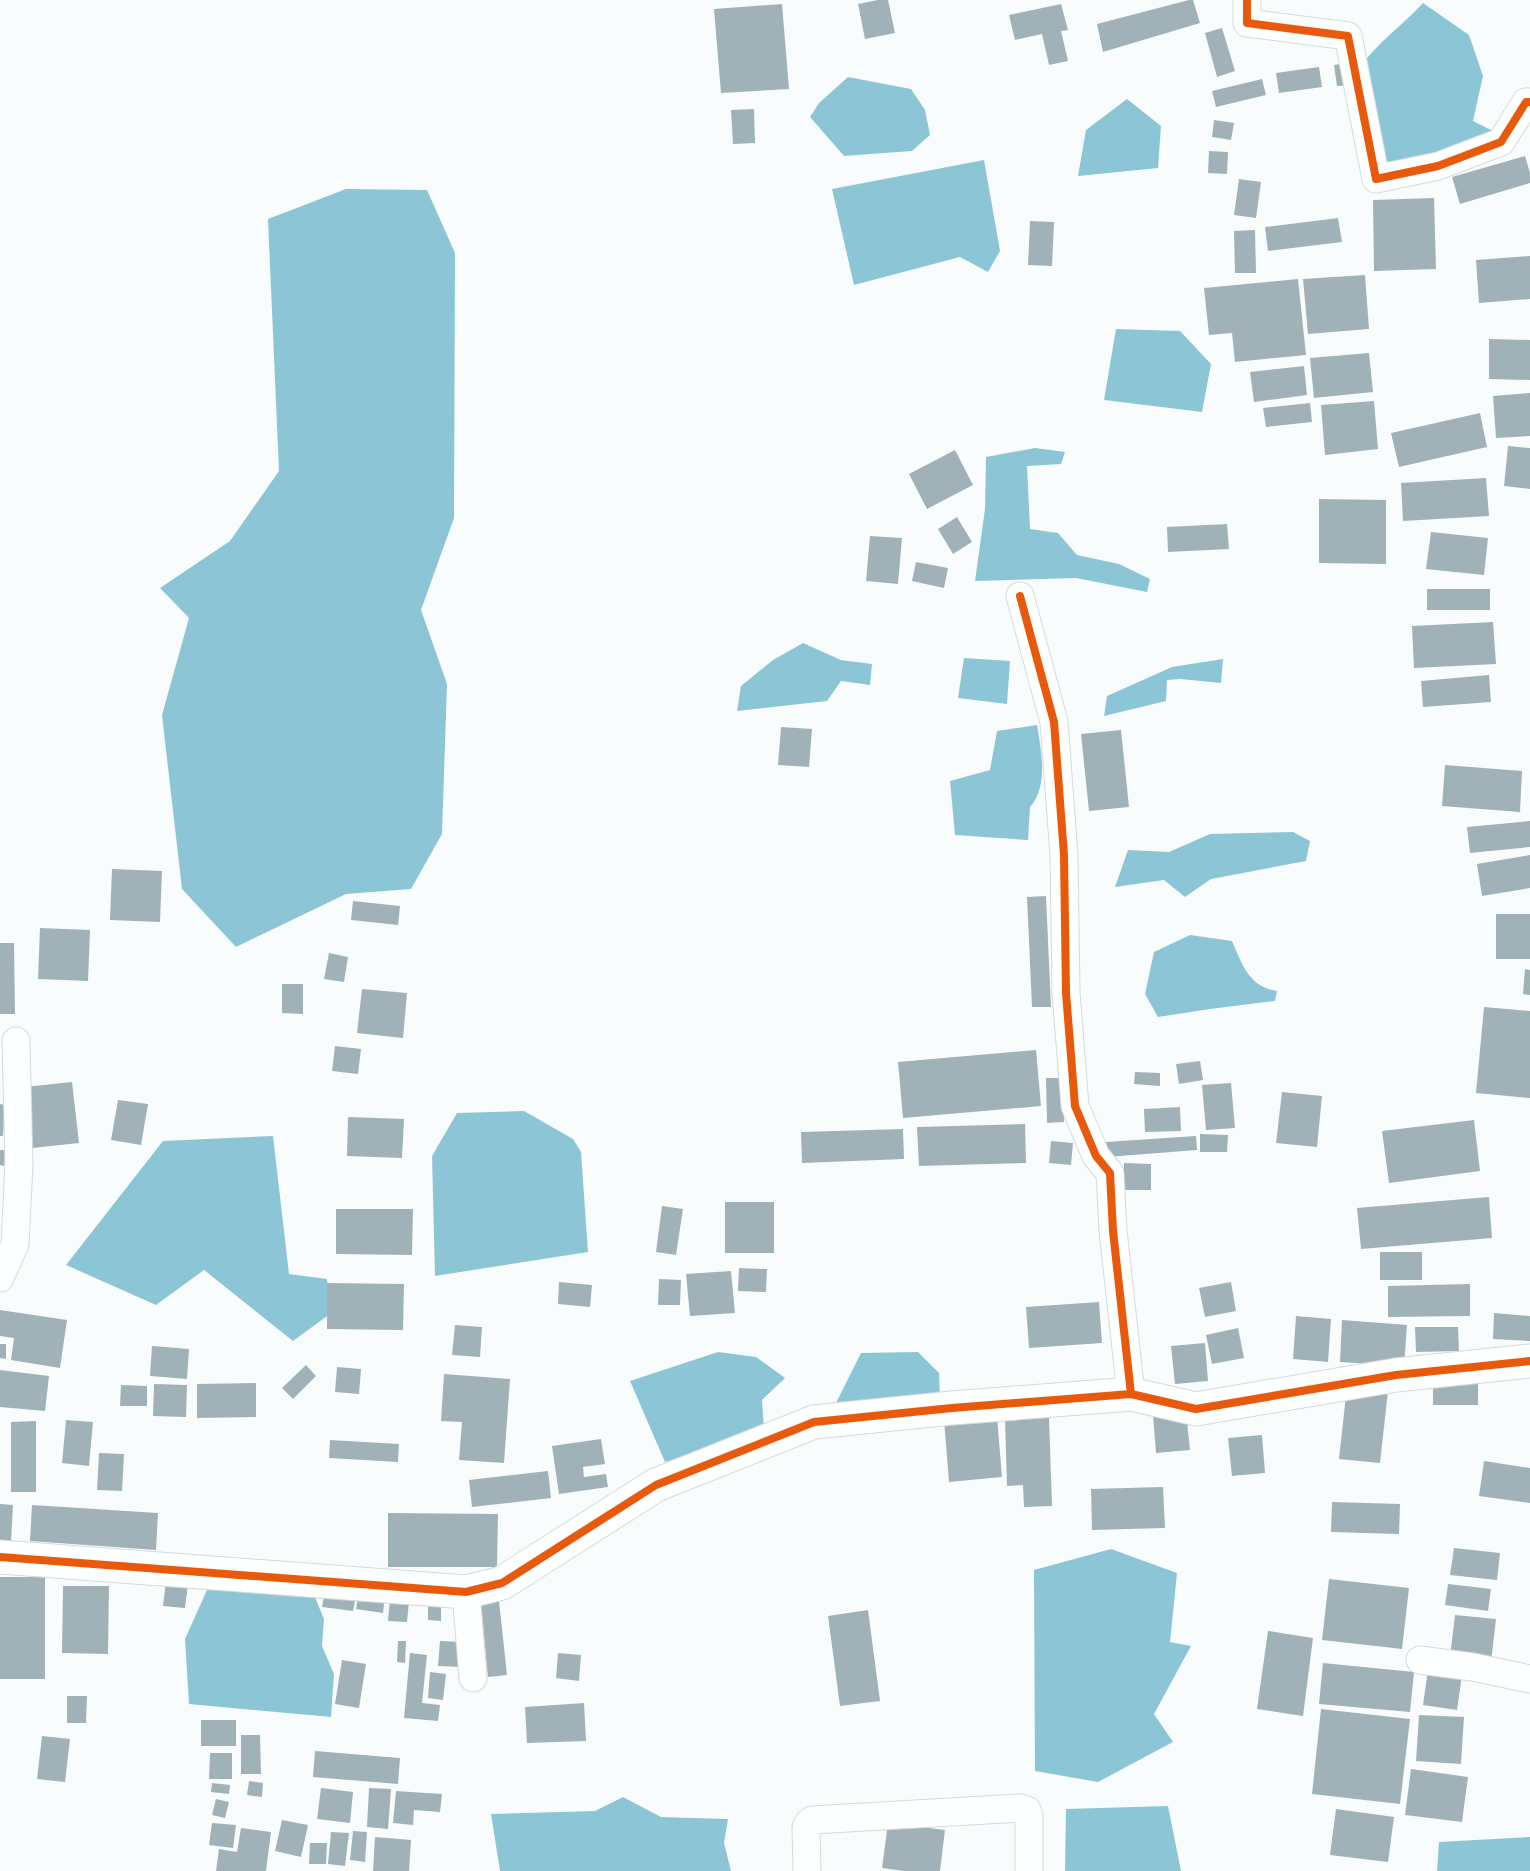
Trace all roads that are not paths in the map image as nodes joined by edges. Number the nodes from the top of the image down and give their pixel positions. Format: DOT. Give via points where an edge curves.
graph roads {
  1 [pos="1247,0"];
  2 [pos="1530,102"];
  3 [pos="1020,596"];
  4 [pos="16,1041"];
  5 [pos="0,1278"];
  6 [pos="1530,1361"];
  7 [pos="1131,1394"];
  8 [pos="0,1557"];
  9 [pos="466,1592"];
  10 [pos="1420,1660"];
  11 [pos="472,1678"];
  12 [pos="1530,1679"];
  13 [pos="807,1871"];
  14 [pos="1029,1871"];
  1 -- 2 [label="street" via="1247,23 1348,36 1376,179 1438,166 1501,142 1526,102"];
  3 -- 7 [label="street" via="1054,722 1075,1106 1096,1156 1110,1173"];
  4 -- 5 [label="street" via="19,1164 15,1244"];
  6 -- 7 [label="street" via="1396,1375 1197,1409"];
  7 -- 9 [label="street" via="814,1422 656,1485 502,1583"];
  8 -- 9 [label="street"];
  9 -- 11 [label="street"];
  10 -- 12 [label="street"];
  13 -- 14 [label="street" via="806,1828 812,1820 1020,1808 1027,1810 1029,1816"];
}
